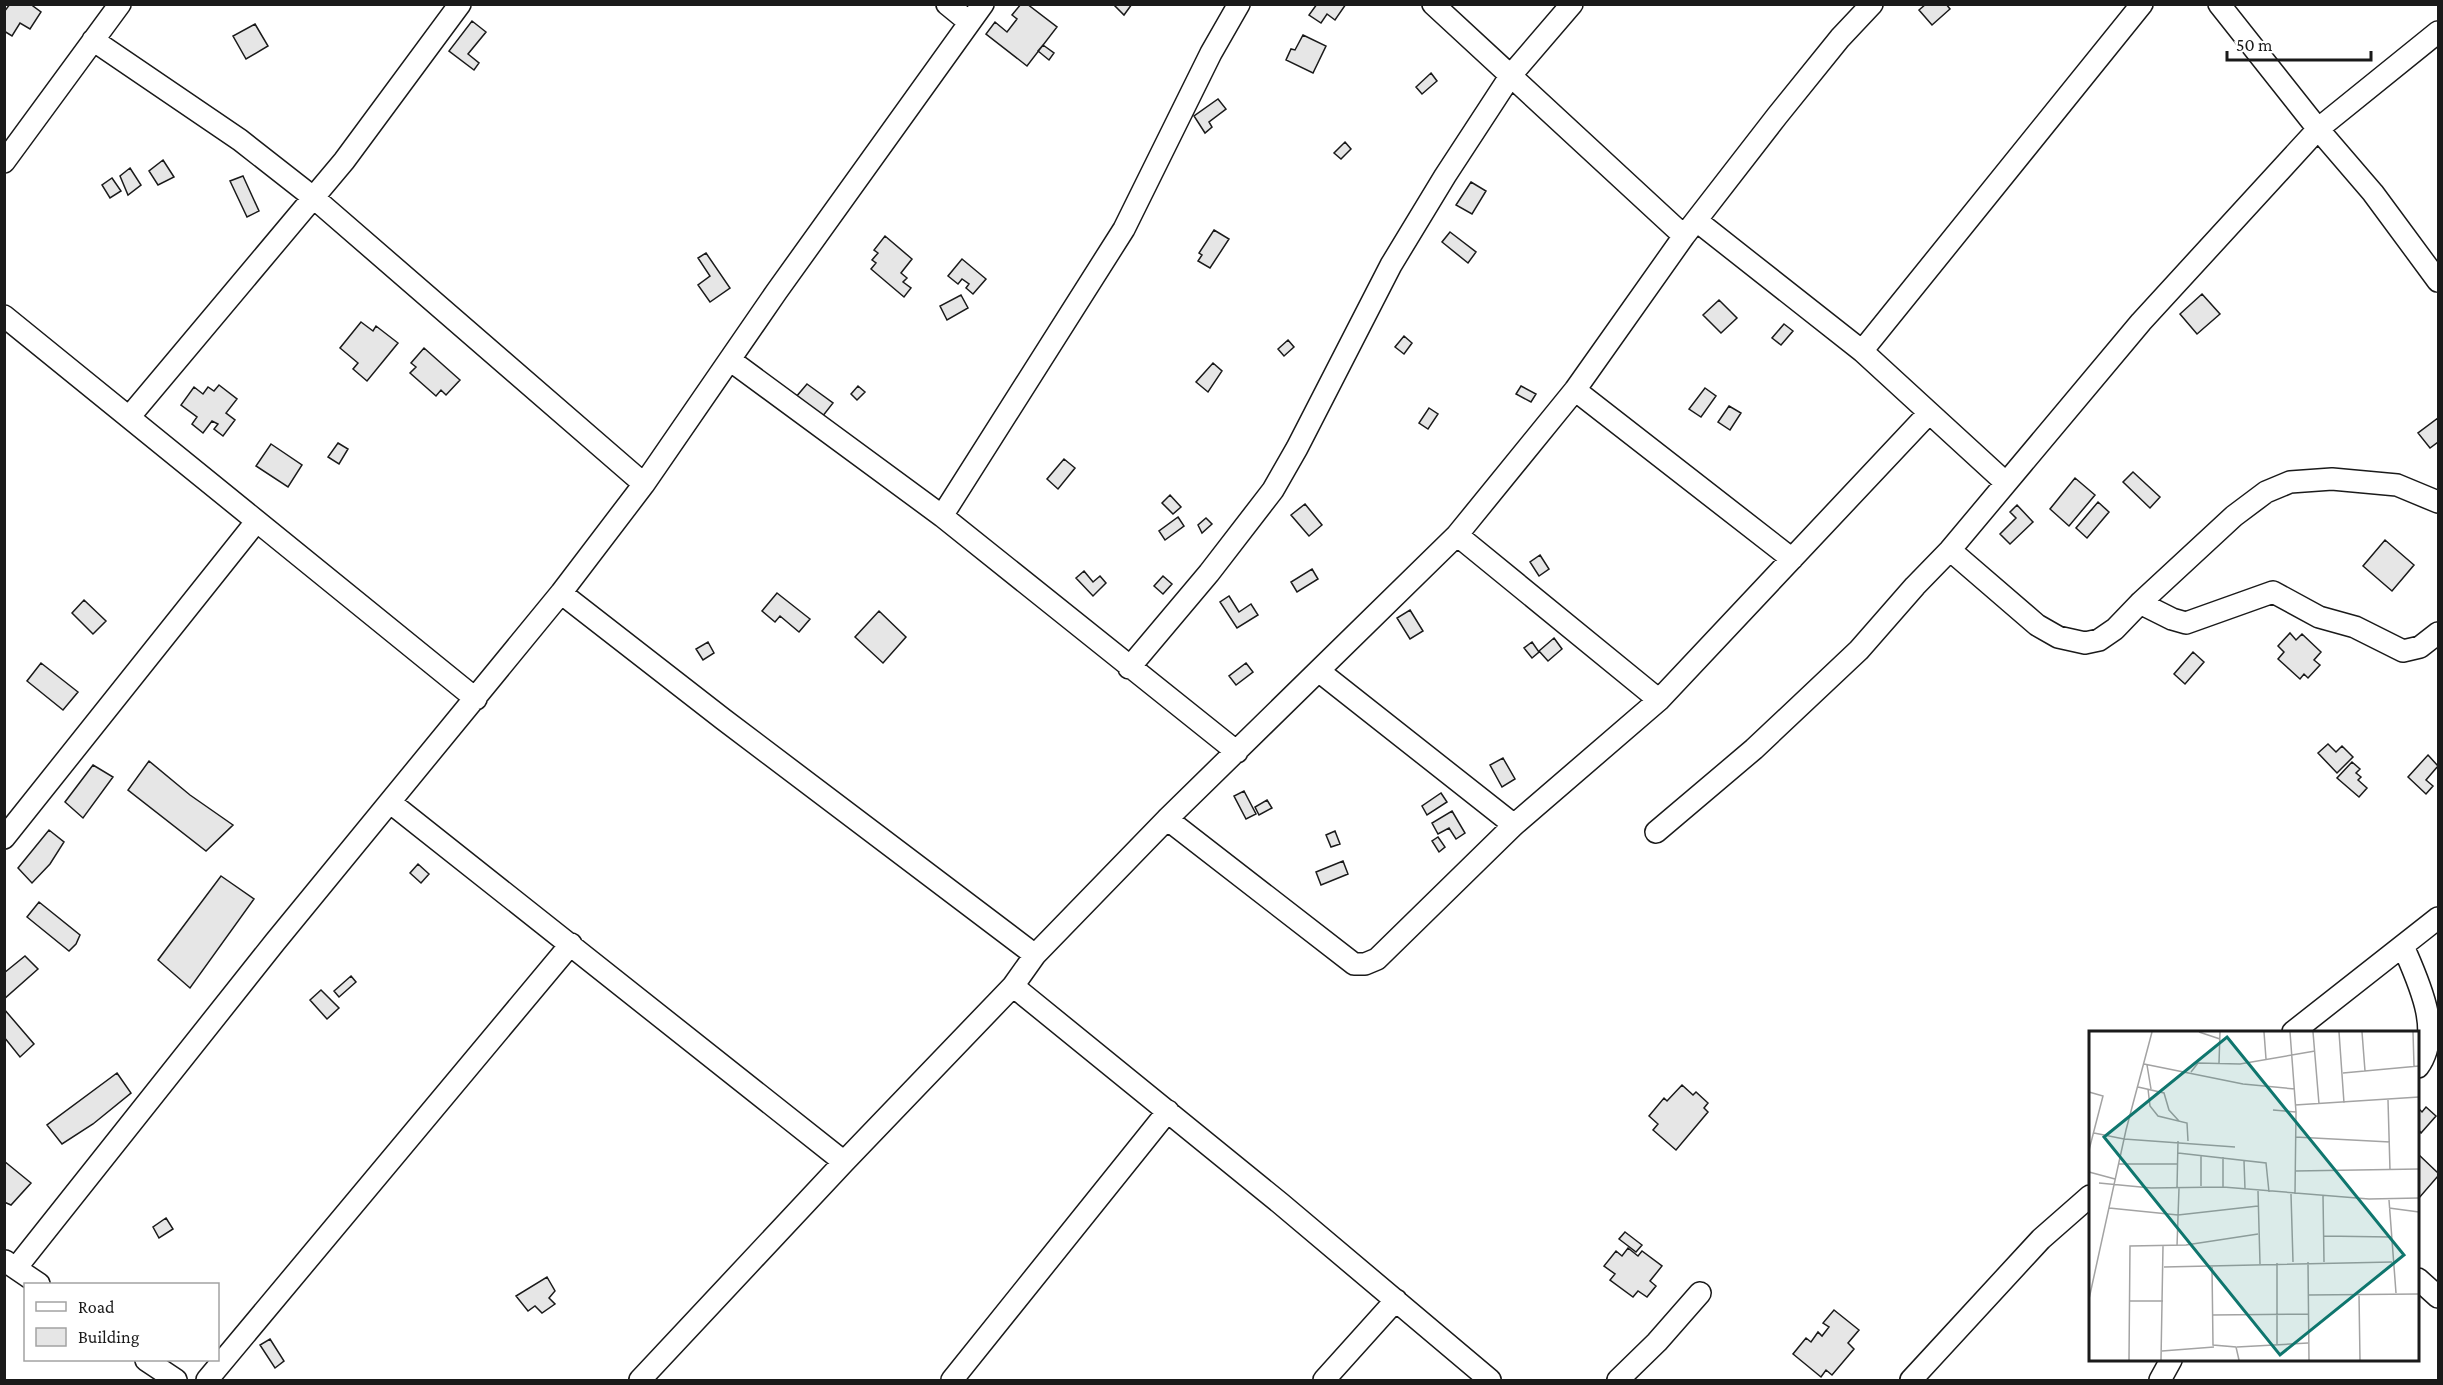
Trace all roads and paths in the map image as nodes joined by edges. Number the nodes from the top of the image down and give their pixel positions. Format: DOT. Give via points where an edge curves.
graph roads {
  1 [pos="120,4"];
  2 [pos="460,4"];
  3 [pos="947,4"];
  4 [pos="983,4"];
  5 [pos="1239,4"];
  6 [pos="1434,4"];
  7 [pos="1572,4"];
  8 [pos="1872,4"];
  9 [pos="2142,4"];
  10 [pos="2219,4"];
  11 [pos="969,22"];
  12 [pos="2439,32"];
  13 [pos="93,40"];
  14 [pos="1511,75"];
  15 [pos="2318,129"];
  16 [pos="4,162"];
  17 [pos="314,198"];
  18 [pos="1690,228"];
  19 [pos="2439,281"];
  20 [pos="4,316"];
  21 [pos="1862,351"];
  22 [pos="730,360"];
  23 [pos="1575,390"];
  24 [pos="1929,413"];
  25 [pos="130,416"];
  26 [pos="2006,483"];
  27 [pos="644,484"];
  28 [pos="2439,502"];
  29 [pos="942,516"];
  30 [pos="256,522"];
  31 [pos="1457,535"];
  32 [pos="1950,550"];
  33 [pos="1792,559"];
  34 [pos="561,593"];
  35 [pos="2140,603"];
  36 [pos="2439,633"];
  37 [pos="1129,668"];
  38 [pos="1320,672"];
  39 [pos="476,699"];
  40 [pos="1659,700"];
  41 [pos="1237,752"];
  42 [pos="391,803"];
  43 [pos="1167,819"];
  44 [pos="1514,825"];
  45 [pos="1656,832"];
  46 [pos="4,838"];
  47 [pos="2439,918"];
  48 [pos="571,945"];
  49 [pos="2403,946"];
  50 [pos="1035,955"];
  51 [pos="1013,986"];
  52 [pos="2294,1031"];
  53 [pos="2419,1065"];
  54 [pos="1168,1111"];
  55 [pos="844,1162"];
  56 [pos="2089,1198"];
  57 [pos="10,1265"];
  58 [pos="2419,1280"];
  59 [pos="37,1283"];
  60 [pos="1700,1293"];
  61 [pos="2439,1297"];
  62 [pos="1396,1300"];
  63 [pos="149,1361"];
  64 [pos="2170,1361"];
  65 [pos="176,1380"];
  66 [pos="207,1380"];
  67 [pos="640,1380"];
  68 [pos="952,1380"];
  69 [pos="1324,1380"];
  70 [pos="1490,1380"];
  71 [pos="1618,1380"];
  72 [pos="1911,1380"];
  73 [pos="2160,1380"];
  1 -- 13 [label="street"];
  2 -- 17 [label="street"];
  3 -- 11 [label="street"];
  4 -- 11 [label="street"];
  5 -- 29 [label="street" via="1124,229"];
  6 -- 14 [label="street"];
  7 -- 14 [label="street"];
  8 -- 18 [label="street" via="1840,38"];
  9 -- 21 [label="street"];
  10 -- 15 [label="street"];
  11 -- 22 [label="street"];
  12 -- 15 [label="street"];
  13 -- 16 [label="street"];
  13 -- 17 [label="street" via="240,140"];
  14 -- 18 [label="street"];
  14 -- 37 [label="street" via="1391,265 1308,429 1273,489"];
  15 -- 19 [label="street" via="2373,193"];
  15 -- 26 [label="street" via="2140,322"];
  17 -- 25 [label="street"];
  17 -- 27 [label="street"];
  18 -- 21 [label="street"];
  18 -- 23 [label="street"];
  20 -- 25 [label="street"];
  21 -- 24 [label="street"];
  22 -- 27 [label="street"];
  22 -- 29 [label="street"];
  23 -- 31 [label="street"];
  23 -- 33 [label="street"];
  24 -- 26 [label="street"];
  24 -- 33 [label="street"];
  25 -- 30 [label="street"];
  26 -- 32 [label="street"];
  27 -- 34 [label="street"];
  28 -- 35 [label="street" via="2397,485 2332,479 2290,482 2266,492 2234,516"];
  29 -- 37 [label="street"];
  30 -- 39 [label="street"];
  30 -- 46 [label="street"];
  31 -- 38 [label="street"];
  31 -- 40 [label="street"];
  32 -- 35 [label="street" via="2037,625 2058,637 2085,643 2099,640"];
  32 -- 45 [label="street" via="1820,689"];
  33 -- 40 [label="street"];
  34 -- 39 [label="street"];
  34 -- 50 [label="street"];
  35 -- 36 [label="street" via="2186,623 2273,592 2319,617 2355,627 2403,651 2420,647"];
  37 -- 41 [label="street"];
  38 -- 41 [label="street"];
  38 -- 44 [label="street"];
  39 -- 42 [label="street"];
  40 -- 44 [label="street"];
  41 -- 43 [label="street"];
  42 -- 48 [label="street"];
  42 -- 57 [label="street"];
  43 -- 44 [label="street" via="1354,964 1377,959"];
  43 -- 50 [label="street"];
  47 -- 49 [label="street"];
  48 -- 55 [label="street"];
  48 -- 66 [label="street"];
  49 -- 52 [label="street"];
  49 -- 53 [label="street" via="2428,1004 2434,1035"];
  50 -- 51 [label="street"];
  51 -- 54 [label="street"];
  51 -- 55 [label="street"];
  54 -- 62 [label="street"];
  54 -- 68 [label="street"];
  55 -- 67 [label="street"];
  56 -- 72 [label="street" via="2041,1239"];
  57 -- 59 [label="street"];
  58 -- 61 [label="street"];
  60 -- 71 [label="street"];
  62 -- 69 [label="street"];
  62 -- 70 [label="street"];
  63 -- 65 [label="street"];
  64 -- 73 [label="street"];
}
